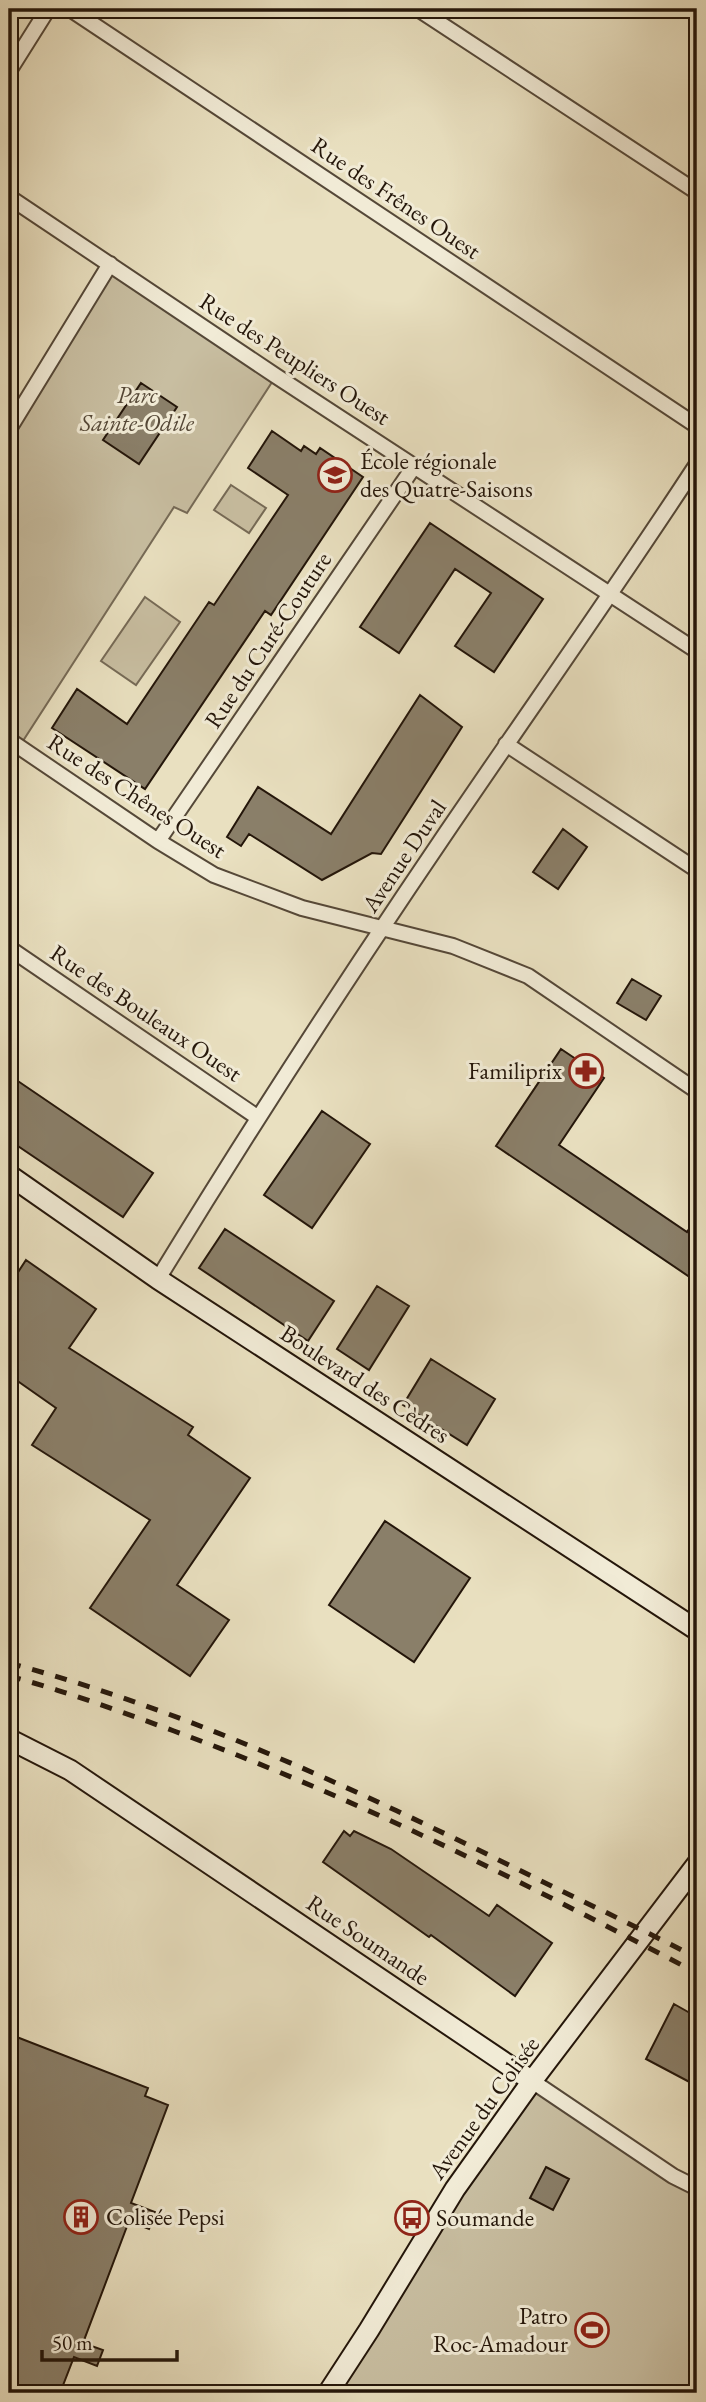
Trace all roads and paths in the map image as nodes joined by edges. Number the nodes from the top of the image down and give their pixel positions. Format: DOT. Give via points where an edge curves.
graph roads {
  1 [pos="48,9"];
  2 [pos="70,9"];
  3 [pos="418,9"];
  4 [pos="9,71"];
  5 [pos="697,192"];
  6 [pos="9,197"];
  7 [pos="110,264"];
  8 [pos="697,426"];
  9 [pos="9,429"];
  10 [pos="697,464"];
  11 [pos="415,465"];
  12 [pos="612,594"];
  13 [pos="697,651"];
  14 [pos="9,740"];
  15 [pos="506,744"];
  16 [pos="158,841"];
  17 [pos="697,870"];
  18 [pos="382,929"];
  19 [pos="9,948"];
  20 [pos="697,1091"];
  21 [pos="257,1117"];
  22 [pos="9,1174"];
  23 [pos="158,1279"];
  24 [pos="697,1630"];
  25 [pos="9,1739"];
  26 [pos="697,1864"];
  27 [pos="532,2081"];
  28 [pos="697,2188"];
  29 [pos="328,2393"];
  1 -- 4 [label="street"];
  2 -- 8 [label="street, Rue des Frênes Ouest"];
  3 -- 5 [label="street"];
  6 -- 7 [label="street, Rue des Peupliers Ouest"];
  7 -- 9 [label="street"];
  7 -- 11 [label="street, Rue des Peupliers Ouest"];
  10 -- 12 [label="street, Avenue Duval"];
  11 -- 12 [label="street, Rue des Peupliers Ouest"];
  11 -- 16 [label="street, Rue du Curé-Couture"];
  12 -- 13 [label="street, Rue des Peupliers Ouest"];
  12 -- 15 [label="street, Avenue Duval"];
  14 -- 16 [label="street, Rue des Chênes Ouest"];
  15 -- 17 [label="street"];
  15 -- 18 [label="street, Avenue Duval"];
  16 -- 18 [label="street, Rue des Chênes Ouest" via="214,875 302,908"];
  18 -- 20 [label="street, Rue des Chênes Ouest" via="453,946 528,975"];
  18 -- 21 [label="street, Avenue Duval"];
  19 -- 21 [label="street, Rue des Bouleaux Ouest"];
  21 -- 23 [label="street, Avenue Duval"];
  22 -- 23 [label="street, Boulevard des Cèdres"];
  23 -- 24 [label="street, Boulevard des Cèdres"];
  25 -- 27 [label="street, Rue Soumande" via="70,1770"];
  26 -- 27 [label="street, Avenue du Colisée"];
  27 -- 28 [label="street, Rue Soumande"];
  27 -- 29 [label="street, Avenue du Colisée" via="454,2189"];
}
